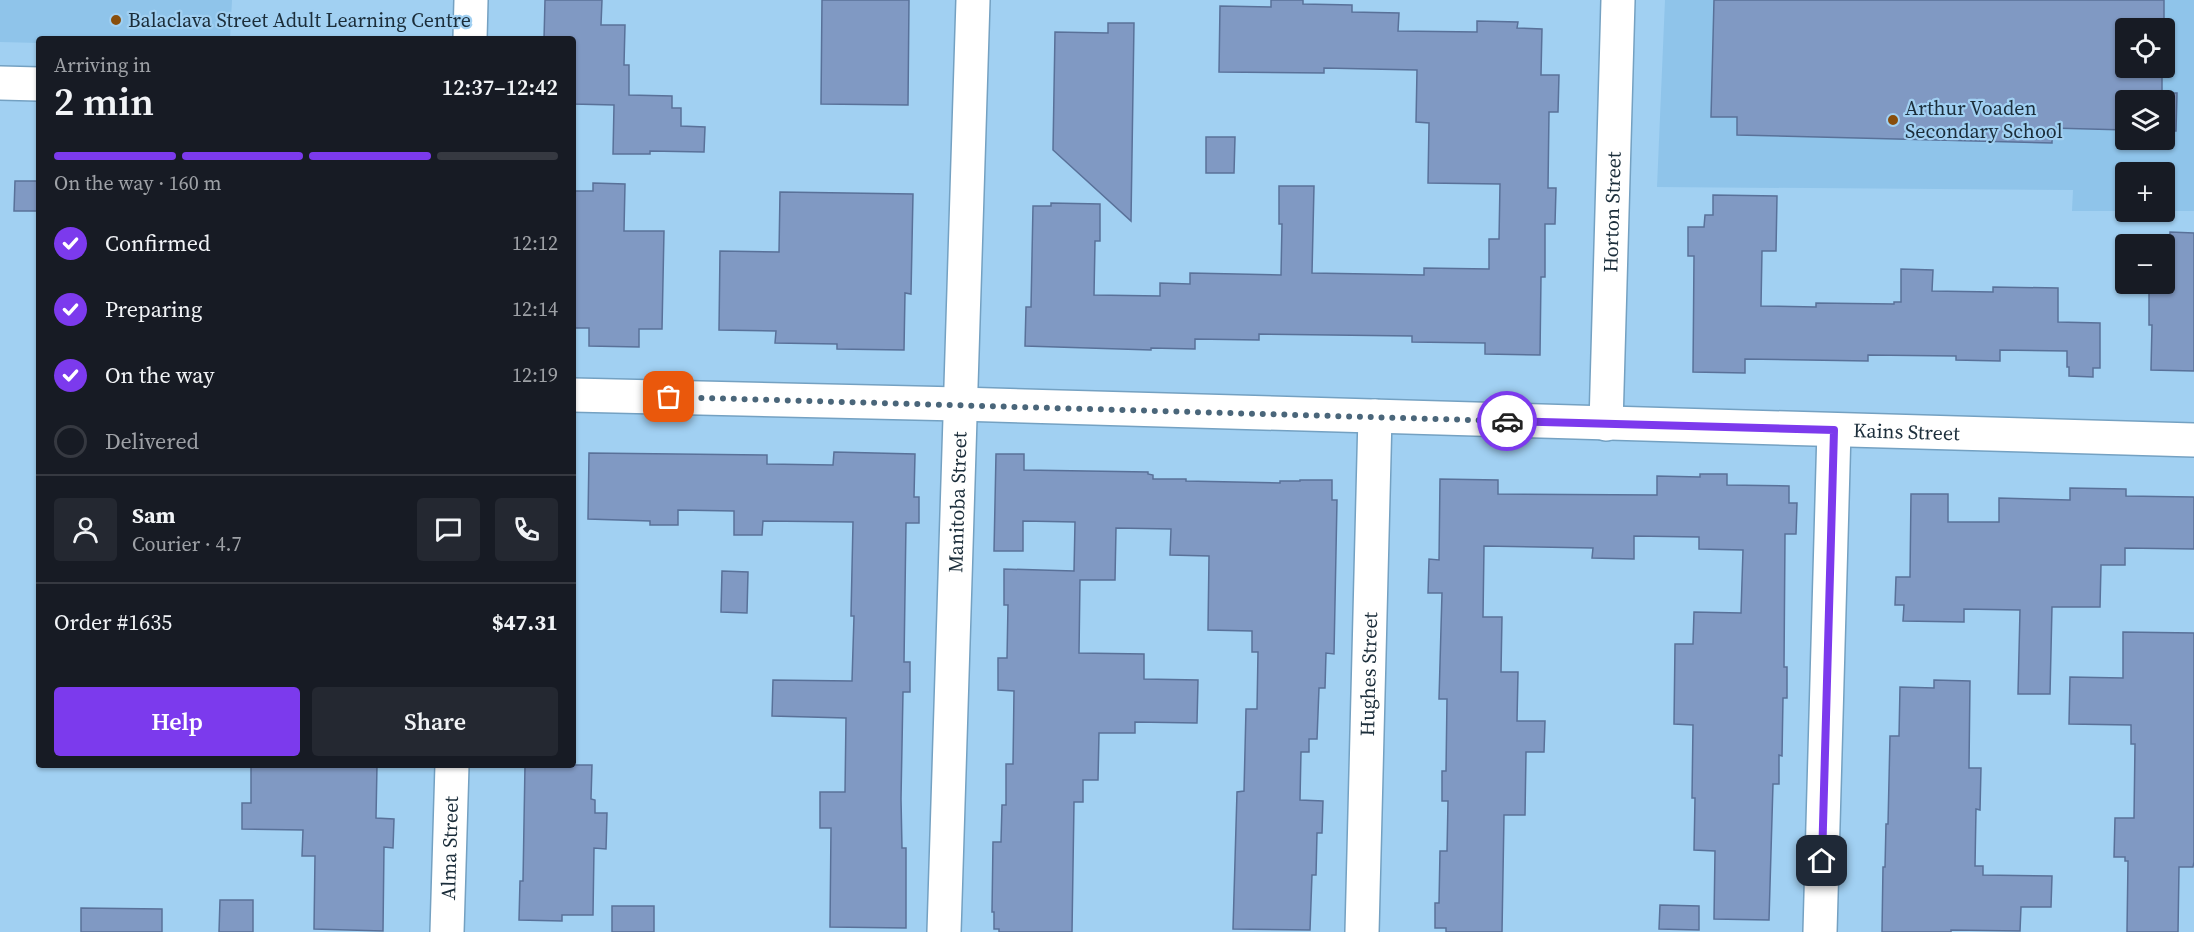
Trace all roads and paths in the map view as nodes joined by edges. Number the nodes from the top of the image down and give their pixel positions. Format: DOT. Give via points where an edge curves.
graph roads {
  1 [pos="471,0"];
  2 [pos="973,0"];
  3 [pos="1617,0"];
  4 [pos="470,36"];
  5 [pos="0,83"];
  6 [pos="36,84"];
  7 [pos="576,395"];
  8 [pos="959,404"];
  9 [pos="1375,416"];
  10 [pos="1606,424"];
  11 [pos="1834,430"];
  12 [pos="2194,440"];
  13 [pos="452,768"];
  14 [pos="447,932"];
  15 [pos="944,932"];
  16 [pos="1362,932"];
  17 [pos="1820,932"];
  1 -- 4 [label="street"];
  2 -- 8 [label="street, Manitoba Street"];
  3 -- 10 [label="street, Horton Street"];
  5 -- 6 [label="street"];
  7 -- 8 [label="street, Kains Street"];
  8 -- 9 [label="street, Kains Street"];
  8 -- 15 [label="street, Manitoba Street"];
  9 -- 10 [label="street, Kains Street"];
  9 -- 16 [label="street, Hughes Street"];
  10 -- 11 [label="street, Kains Street"];
  11 -- 12 [label="street, Kains Street"];
  11 -- 17 [label="street"];
  13 -- 14 [label="street, Alma Street"];
}
